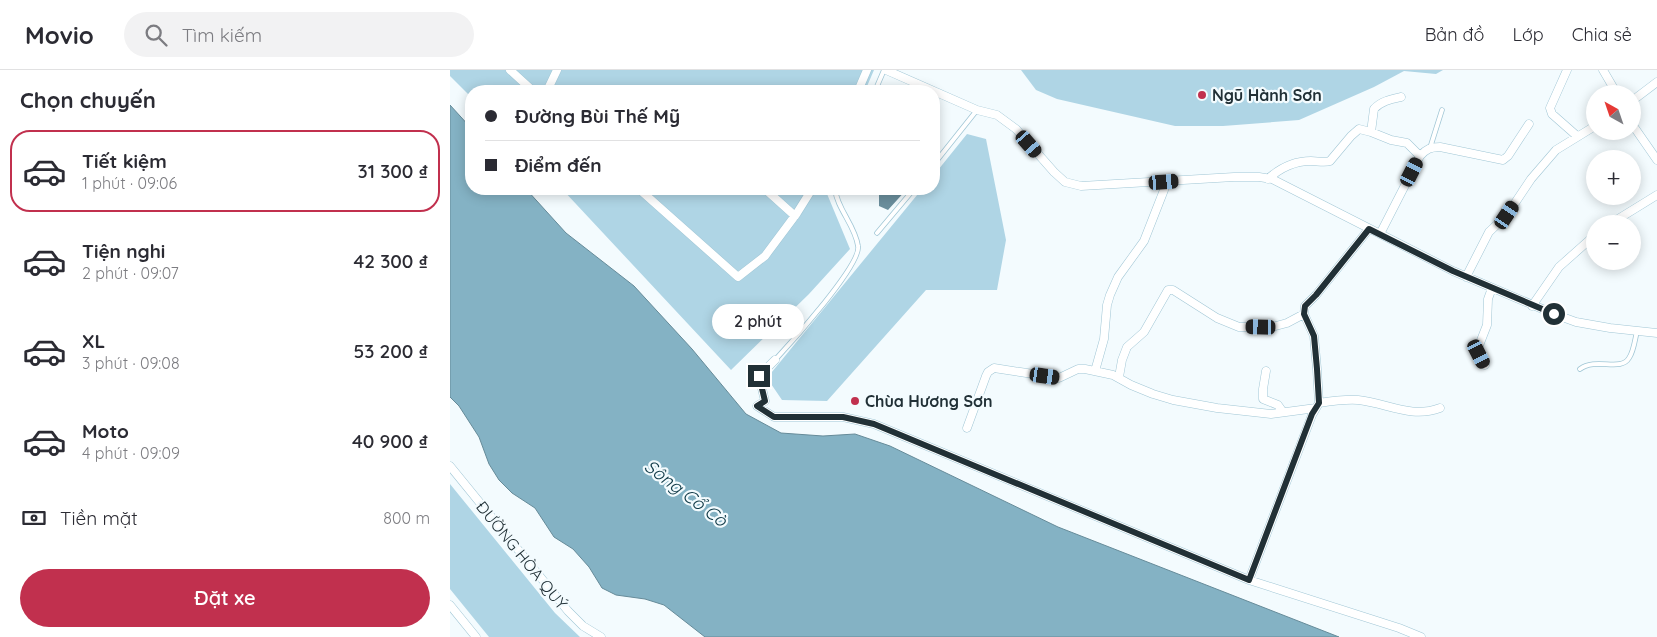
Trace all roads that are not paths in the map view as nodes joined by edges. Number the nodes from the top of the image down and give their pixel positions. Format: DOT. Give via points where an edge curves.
graph roads {
  1 [pos="510,70"];
  2 [pos="557,70"];
  3 [pos="867,70"];
  4 [pos="885,70"];
  5 [pos="1567,70"];
  6 [pos="1603,70"];
  7 [pos="1657,82"];
  8 [pos="526,85"];
  9 [pos="550,85"];
  10 [pos="861,85"];
  11 [pos="878,85"];
  12 [pos="920,85"];
  13 [pos="1612,85"];
  14 [pos="940,94"];
  15 [pos="1641,94"];
  16 [pos="1401,97"];
  17 [pos="977,110"];
  18 [pos="1442,110"];
  19 [pos="1529,124"];
  20 [pos="1586,131"];
  21 [pos="1371,132"];
  22 [pos="1577,136"];
  23 [pos="1641,137"];
  24 [pos="1430,148"];
  25 [pos="940,156"];
  26 [pos="1420,156"];
  27 [pos="1657,160"];
  28 [pos="1268,179"];
  29 [pos="1164,182"];
  30 [pos="646,195"];
  31 [pos="772,195"];
  32 [pos="808,195"];
  33 [pos="837,195"];
  34 [pos="909,195"];
  35 [pos="1657,195"];
  36 [pos="1625,215"];
  37 [pos="795,216"];
  38 [pos="1369,229"];
  39 [pos="878,234"];
  40 [pos="1380,234"];
  41 [pos="1586,244"];
  42 [pos="1466,277"];
  43 [pos="1492,288"];
  44 [pos="1532,306"];
  45 [pos="1304,314"];
  46 [pos="1637,331"];
  47 [pos="1657,333"];
  48 [pos="775,360"];
  49 [pos="1485,365"];
  50 [pos="1580,369"];
  51 [pos="1095,371"];
  52 [pos="1266,371"];
  53 [pos="1119,377"];
  54 [pos="1317,405"];
  55 [pos="1440,408"];
  56 [pos="1283,412"];
  57 [pos="966,428"];
  58 [pos="450,466"];
  59 [pos="1249,580"];
  60 [pos="450,607"];
  61 [pos="476,637"];
  62 [pos="601,637"];
  63 [pos="1421,637"];
  1 -- 8 [label="street"];
  2 -- 9 [label="street"];
  3 -- 10 [label="street"];
  4 -- 11 [label="lane"];
  4 -- 12 [label="street"];
  5 -- 22 [label="street" via="1550,108 1552,114"];
  6 -- 13 [label="street"];
  7 -- 15 [label="street"];
  14 -- 17 [label="street"];
  16 -- 21 [label="street" via="1376,106"];
  17 -- 25 [label="lane"];
  17 -- 29 [label="street" via="997,115 1016,129 1065,182 1081,186"];
  18 -- 24 [label="lane"];
  19 -- 24 [label="street" via="1503,160 1440,147"];
  20 -- 22 [label="street"];
  21 -- 26 [label="street" via="1407,143"];
  21 -- 28 [label="street" via="1356,131 1327,163 1296,163"];
  22 -- 42 [label="street" via="1556,150 1531,178 1507,215 1489,232"];
  23 -- 27 [label="street"];
  24 -- 26 [label="street"];
  26 -- 40 [label="street"];
  28 -- 29 [label="street" via="1234,177"];
  28 -- 38 [label="street"];
  29 -- 51 [label="street" via="1164,190 1144,241 1110,294 1104,339"];
  30 -- 37 [label="street" via="738,277 765,256"];
  31 -- 37 [label="street"];
  32 -- 37 [label="street"];
  33 -- 48 [label="lane" via="859,251 838,284"];
  34 -- 39 [label="lane"];
  35 -- 36 [label="street"];
  38 -- 40 [label="street"];
  38 -- 45 [label="street" via="1305,306"];
  40 -- 42 [label="street"];
  41 -- 44 [label="street" via="1559,267"];
  42 -- 43 [label="street"];
  43 -- 44 [label="street"];
  43 -- 49 [label="street" via="1487,324 1478,348"];
  44 -- 46 [label="street" via="1576,322"];
  45 -- 53 [label="street" via="1272,327 1239,327 1168,290 1144,332 1127,347"];
  45 -- 54 [label="street" via="1314,336"];
  46 -- 47 [label="street"];
  46 -- 50 [label="lane" via="1630,358 1625,363 1589,364"];
  48 -- 59 [label="street" via="759,376 765,401 757,406 774,417 843,417 874,424"];
  51 -- 53 [label="street"];
  51 -- 57 [label="street" via="1078,369 1059,378 991,369"];
  52 -- 56 [label="street" via="1263,399 1278,405"];
  53 -- 56 [label="street" via="1142,390 1173,400 1257,413"];
  54 -- 55 [label="street" via="1337,400 1360,400 1400,410 1424,412"];
  54 -- 56 [label="street"];
  54 -- 59 [label="street"];
  58 -- 62 [label="street, ĐƯỜNG HÒA QUÝ" via="568,611"];
  59 -- 63 [label="street"];
  60 -- 61 [label="street"];
}
